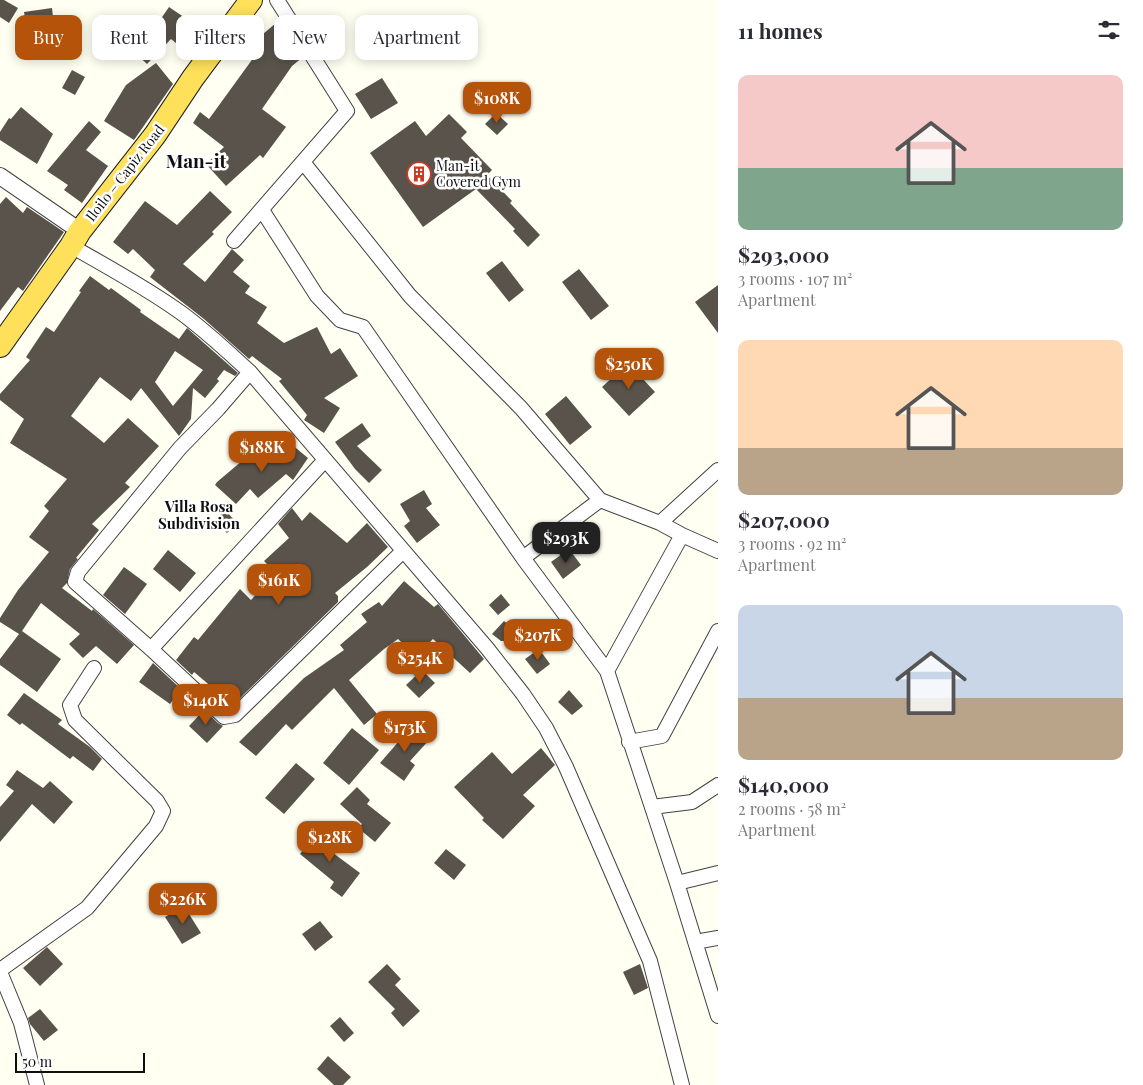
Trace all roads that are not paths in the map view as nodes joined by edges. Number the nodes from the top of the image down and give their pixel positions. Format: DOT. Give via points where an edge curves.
graph roads {
  1 [pos="251,0"];
  2 [pos="276,0"];
  3 [pos="303,162"];
  4 [pos="0,176"];
  5 [pos="262,210"];
  6 [pos="76,238"];
  7 [pos="234,241"];
  8 [pos="0,346"];
  9 [pos="250,372"];
  10 [pos="325,460"];
  11 [pos="718,470"];
  12 [pos="600,500"];
  13 [pos="660,523"];
  14 [pos="682,535"];
  15 [pos="403,551"];
  16 [pos="718,551"];
  17 [pos="523,558"];
  18 [pos="718,631"];
  19 [pos="152,649"];
  20 [pos="94,668"];
  21 [pos="607,671"];
  22 [pos="629,742"];
  23 [pos="718,785"];
  24 [pos="652,807"];
  25 [pos="718,873"];
  26 [pos="677,883"];
  27 [pos="718,938"];
  28 [pos="696,942"];
  29 [pos="0,971"];
  30 [pos="717,1008"];
  31 [pos="37,1085"];
  32 [pos="682,1085"];
  1 -- 6 [label="highway, Iloilo – Capiz Road" via="193,78 156,135"];
  2 -- 3 [label="street" via="348,111"];
  3 -- 5 [label="street"];
  3 -- 12 [label="street" via="410,296 521,408"];
  4 -- 6 [label="street"];
  5 -- 7 [label="street"];
  5 -- 17 [label="street" via="317,296 340,320 363,327"];
  6 -- 8 [label="highway, Iloilo – Capiz Road"];
  6 -- 9 [label="street" via="180,312"];
  9 -- 10 [label="street"];
  9 -- 19 [label="street" via="180,448 78,572 75,582"];
  10 -- 15 [label="street"];
  10 -- 19 [label="street"];
  11 -- 13 [label="street"];
  12 -- 13 [label="street"];
  12 -- 17 [label="street"];
  13 -- 14 [label="street"];
  14 -- 16 [label="street"];
  14 -- 21 [label="street"];
  15 -- 19 [label="street" via="235,715 224,717"];
  15 -- 32 [label="street" via="523,694 566,766 650,961"];
  17 -- 21 [label="street"];
  18 -- 22 [label="street" via="662,736"];
  20 -- 29 [label="street" via="70,705 75,720 157,801 162,811 156,826 87,908"];
  21 -- 22 [label="street"];
  22 -- 24 [label="street"];
  23 -- 24 [label="street" via="692,802"];
  24 -- 26 [label="street"];
  25 -- 26 [label="street"];
  26 -- 28 [label="street"];
  27 -- 28 [label="street"];
  28 -- 30 [label="street"];
  29 -- 31 [label="street" via="21,1023"];
}
